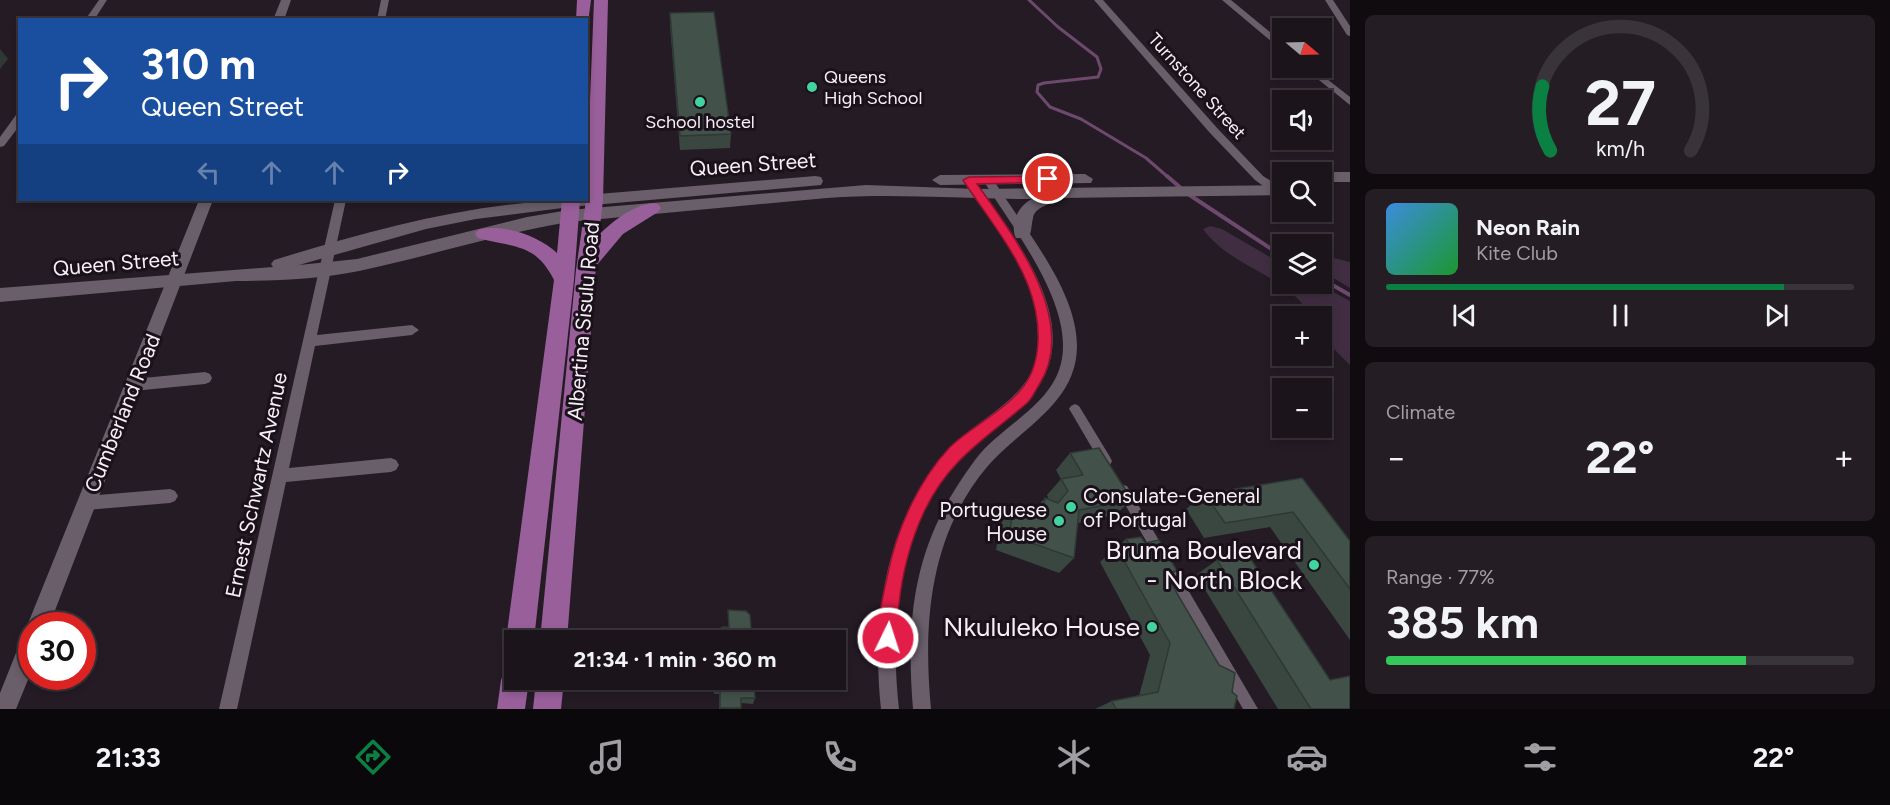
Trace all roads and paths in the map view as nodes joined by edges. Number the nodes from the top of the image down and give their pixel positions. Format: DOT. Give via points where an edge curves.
graph roads {
  1 [pos="103,0"];
  2 [pos="286,0"];
  3 [pos="385,0"];
  4 [pos="584,0"];
  5 [pos="601,0"];
  6 [pos="1098,0"];
  7 [pos="1227,0"];
  8 [pos="1329,0"];
  9 [pos="90,18"];
  10 [pos="279,18"];
  11 [pos="381,18"];
  12 [pos="583,18"];
  13 [pos="1350,33"];
  14 [pos="1272,38"];
  15 [pos="1320,78"];
  16 [pos="1350,102"];
  17 [pos="18,120"];
  18 [pos="0,144"];
  19 [pos="1332,177"];
  20 [pos="1350,177"];
  21 [pos="1259,178"];
  22 [pos="988,180"];
  23 [pos="1272,183"];
  24 [pos="1213,185"];
  25 [pos="1145,186"];
  26 [pos="1272,186"];
  27 [pos="973,187"];
  28 [pos="1332,190"];
  29 [pos="1350,190"];
  30 [pos="1064,193"];
  31 [pos="997,194"];
  32 [pos="206,201"];
  33 [pos="340,201"];
  34 [pos="570,206"];
  35 [pos="594,206"];
  36 [pos="652,208"];
  37 [pos="484,234"];
  38 [pos="1022,234"];
  39 [pos="328,251"];
  40 [pos="326,269"];
  41 [pos="586,270"];
  42 [pos="236,275"];
  43 [pos="564,280"];
  44 [pos="174,281"];
  45 [pos="0,295"];
  46 [pos="412,330"];
  47 [pos="310,341"];
  48 [pos="205,378"];
  49 [pos="133,385"];
  50 [pos="1075,409"];
  51 [pos="391,465"];
  52 [pos="279,476"];
  53 [pos="170,496"];
  54 [pos="86,503"];
  55 [pos="43,612"];
  56 [pos="521,630"];
  57 [pos="554,630"];
  58 [pos="18,675"];
  59 [pos="514,690"];
  60 [pos="549,690"];
  61 [pos="4,709"];
  62 [pos="228,709"];
  63 [pos="511,709"];
  64 [pos="547,709"];
  65 [pos="890,709"];
  66 [pos="922,709"];
  67 [pos="1251,709"];
  1 -- 9 [label="street"];
  2 -- 10 [label="street"];
  3 -- 11 [label="street"];
  4 -- 12 [label="main road"];
  5 -- 35 [label="main road, Albertina Sisulu Road"];
  6 -- 21 [label="street, Turnstone Street"];
  7 -- 14 [label="street"];
  8 -- 13 [label="street"];
  15 -- 16 [label="street"];
  17 -- 18 [label="street"];
  19 -- 20 [label="main road"];
  21 -- 23 [label="main road, Queen Street"];
  21 -- 24 [label="main road, Queen Street"];
  22 -- 25 [label="main road, Queen Street"];
  22 -- 27 [label="main road, Queen Street"];
  22 -- 31 [label="street"];
  24 -- 25 [label="main road, Queen Street"];
  24 -- 26 [label="main road, Queen Street"];
  25 -- 30 [label="main road, Queen Street"];
  27 -- 31 [label="main road, Queen Street"];
  27 -- 35 [label="main road, Queen Street" via="806,182"];
  27 -- 36 [label="main road, Queen Street" via="855,191"];
  27 -- 65 [label="street" via="1007,235 1034,285 1045,324 1045,346 1039,374 1028,393 957,451 917,509 897,566 890,603"];
  28 -- 29 [label="main road"];
  30 -- 31 [label="main road, Queen Street"];
  30 -- 38 [label="main road" via="1028,209"];
  31 -- 38 [label="street"];
  32 -- 44 [label="street, Cumberland Road"];
  33 -- 39 [label="street, Ernest Schwartz Avenue"];
  34 -- 35 [label="main road, Queen Street"];
  34 -- 37 [label="main road, Queen Street"];
  34 -- 39 [label="main road, Queen Street" via="446,218"];
  34 -- 43 [label="main road, Albertina Sisulu Road"];
  35 -- 36 [label="main road, Queen Street"];
  35 -- 41 [label="main road, Albertina Sisulu Road"];
  36 -- 41 [label="main road" via="608,235"];
  37 -- 40 [label="main road, Queen Street" via="385,260"];
  37 -- 43 [label="main road" via="520,239 540,248 557,265"];
  38 -- 66 [label="street" via="1052,282 1066,314 1070,332 1067,364 1060,382 1040,409 974,472 938,535 924,580 920,620"];
  39 -- 40 [label="street, Ernest Schwartz Avenue"];
  39 -- 42 [label="main road, Queen Street"];
  40 -- 42 [label="main road, Queen Street"];
  40 -- 47 [label="street, Ernest Schwartz Avenue"];
  41 -- 57 [label="main road, Albertina Sisulu Road"];
  42 -- 44 [label="main road, Queen Street"];
  43 -- 56 [label="main road, Albertina Sisulu Road"];
  44 -- 45 [label="main road, Queen Street"];
  44 -- 49 [label="street, Cumberland Road"];
  46 -- 47 [label="street"];
  47 -- 52 [label="street, Ernest Schwartz Avenue"];
  48 -- 49 [label="street"];
  49 -- 54 [label="street, Cumberland Road"];
  50 -- 67 [label="street"];
  51 -- 52 [label="street"];
  52 -- 62 [label="street, Ernest Schwartz Avenue"];
  53 -- 54 [label="street"];
  54 -- 55 [label="street, Cumberland Road"];
  58 -- 61 [label="street"];
  59 -- 63 [label="main road"];
  60 -- 64 [label="main road"];
}
